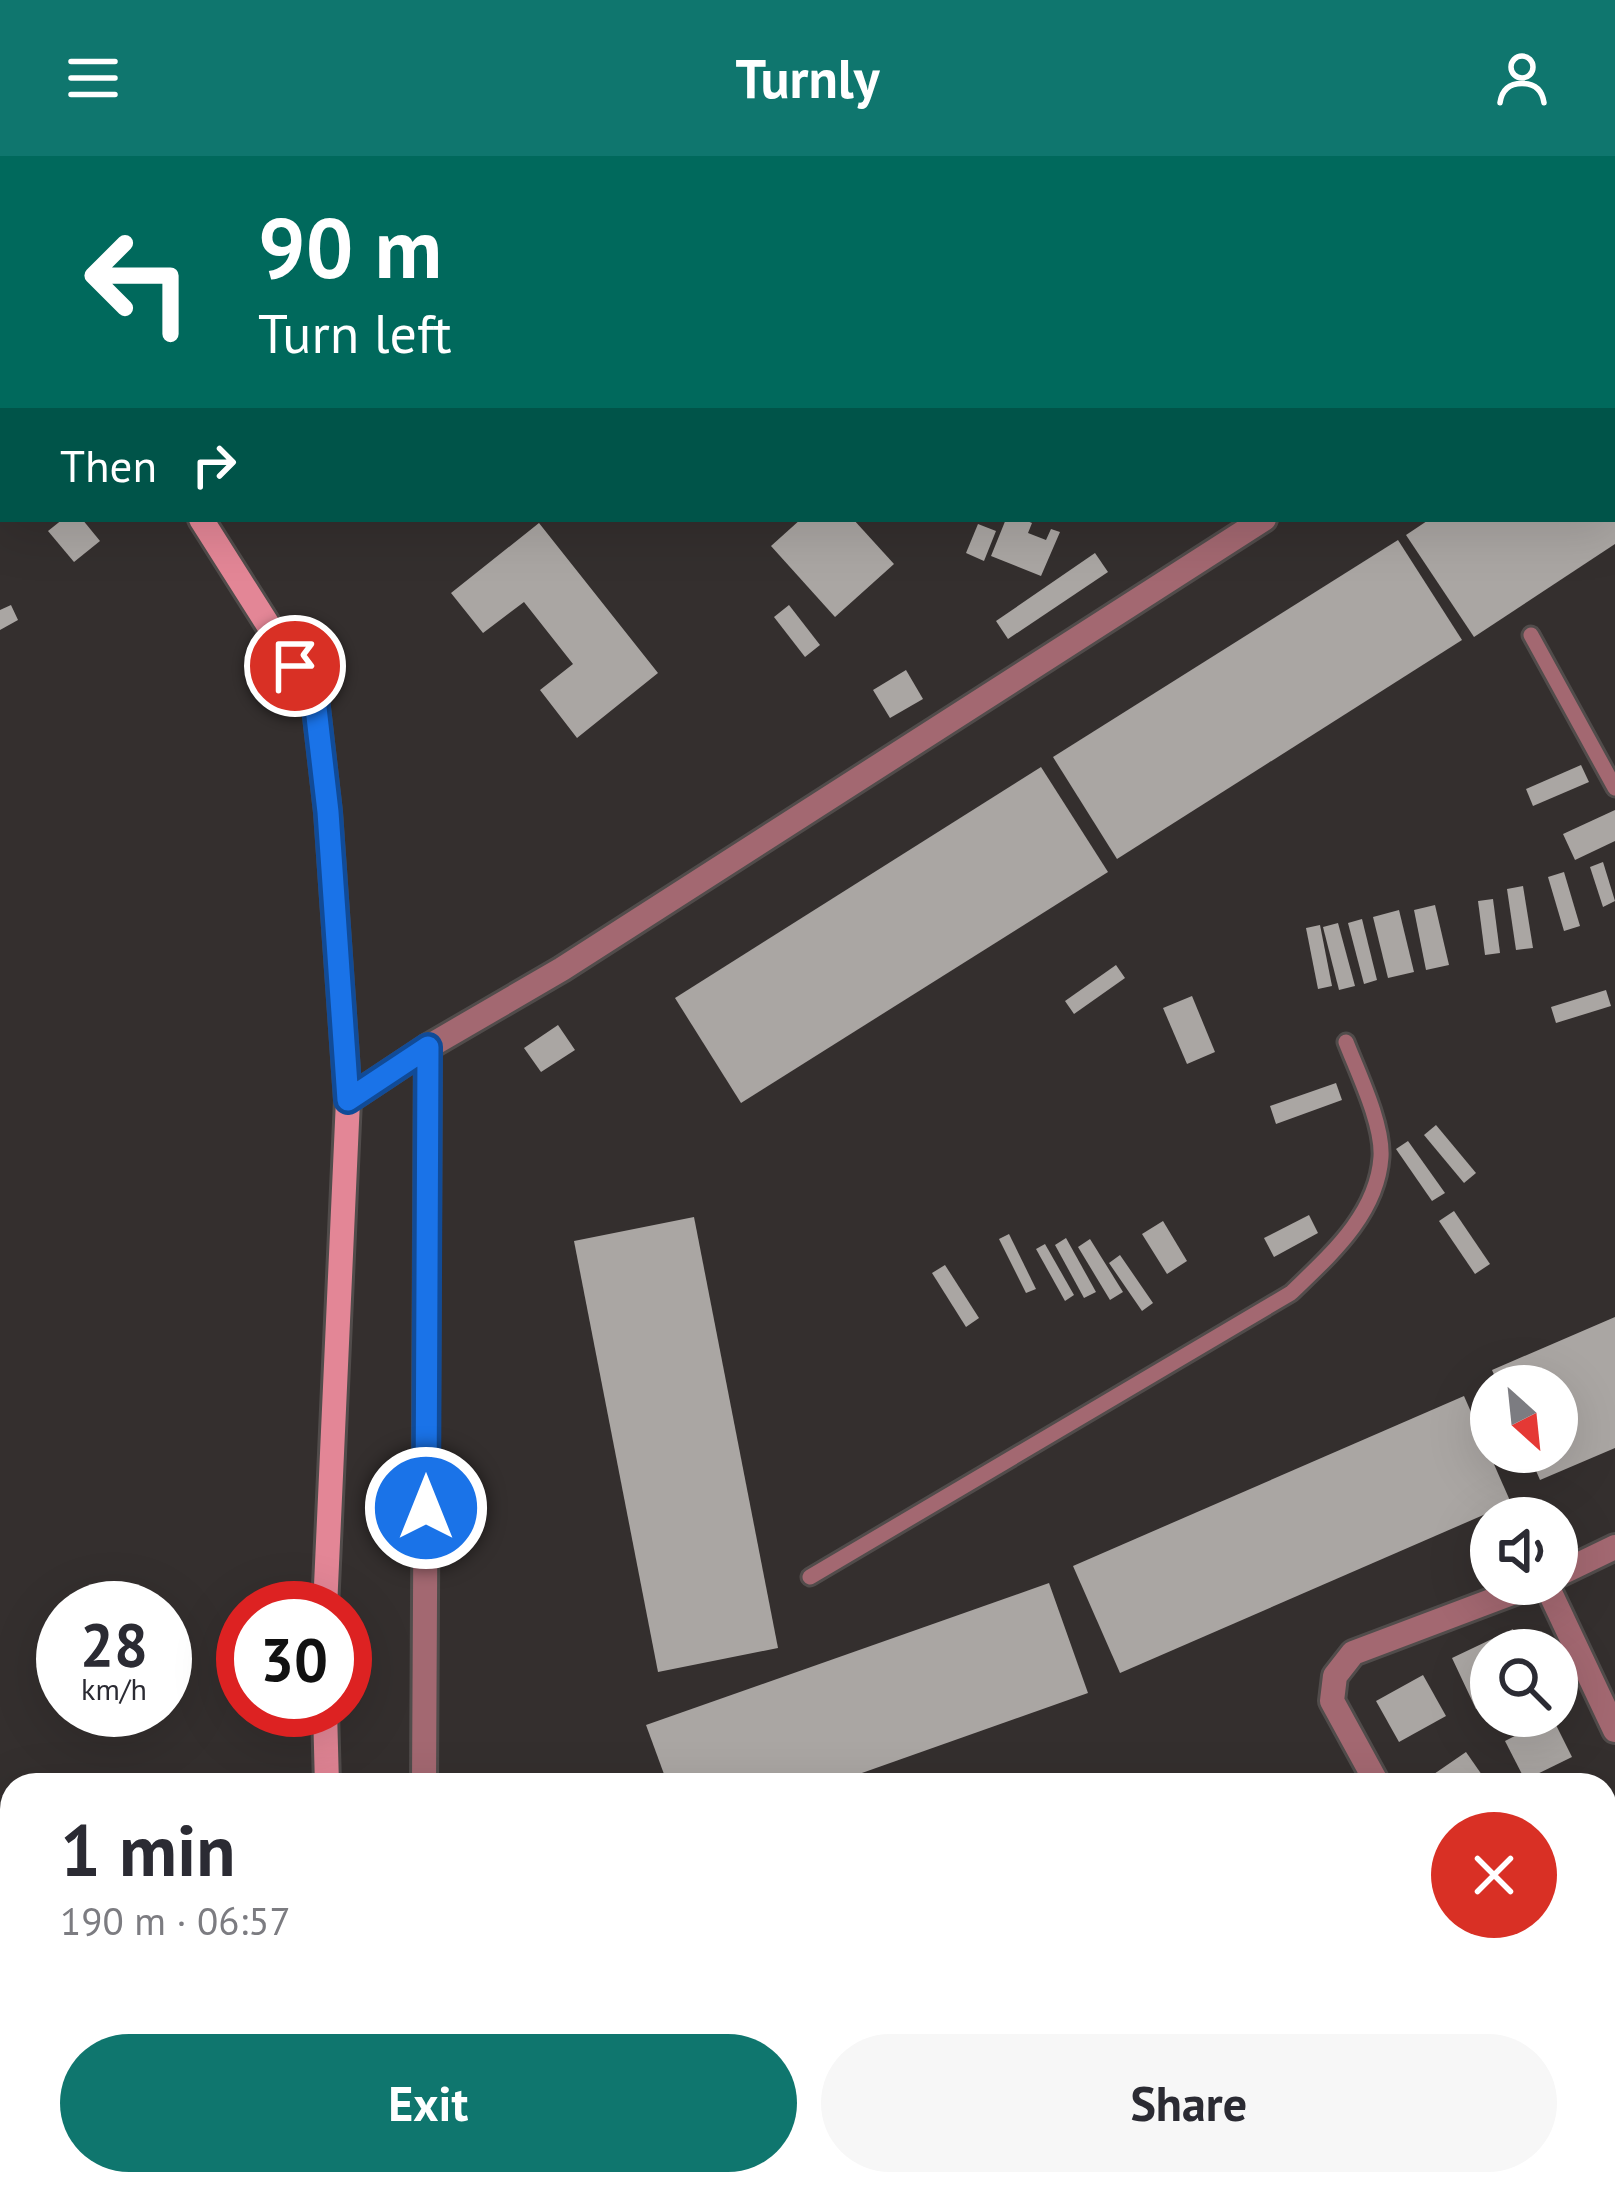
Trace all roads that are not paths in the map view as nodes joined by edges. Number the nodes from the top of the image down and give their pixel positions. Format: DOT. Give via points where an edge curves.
graph roads {
  1 [pos="203,522"];
  2 [pos="1259,522"];
  3 [pos="1531,634"];
  4 [pos="1615,788"];
  5 [pos="1346,1042"];
  6 [pos="428,1047"];
  7 [pos="348,1100"];
  8 [pos="1615,1547"];
  9 [pos="1578,1565"];
  10 [pos="810,1576"];
  11 [pos="326,1581"];
  12 [pos="1480,1605"];
  13 [pos="1556,1605"];
  14 [pos="1615,1730"];
  15 [pos="326,1737"];
  16 [pos="327,1773"];
  17 [pos="424,1773"];
  18 [pos="1371,1773"];
  1 -- 7 [label="main road" via="315,699"];
  2 -- 6 [label="street"];
  3 -- 4 [label="lane"];
  5 -- 10 [label="lane" via="1382,1154 1372,1196 1341,1244 1291,1293"];
  6 -- 7 [label="street"];
  6 -- 17 [label="street"];
  7 -- 11 [label="main road"];
  8 -- 9 [label="street"];
  12 -- 18 [label="street" via="1353,1653 1335,1676 1332,1701"];
  13 -- 14 [label="street"];
  15 -- 16 [label="main road"];
}
